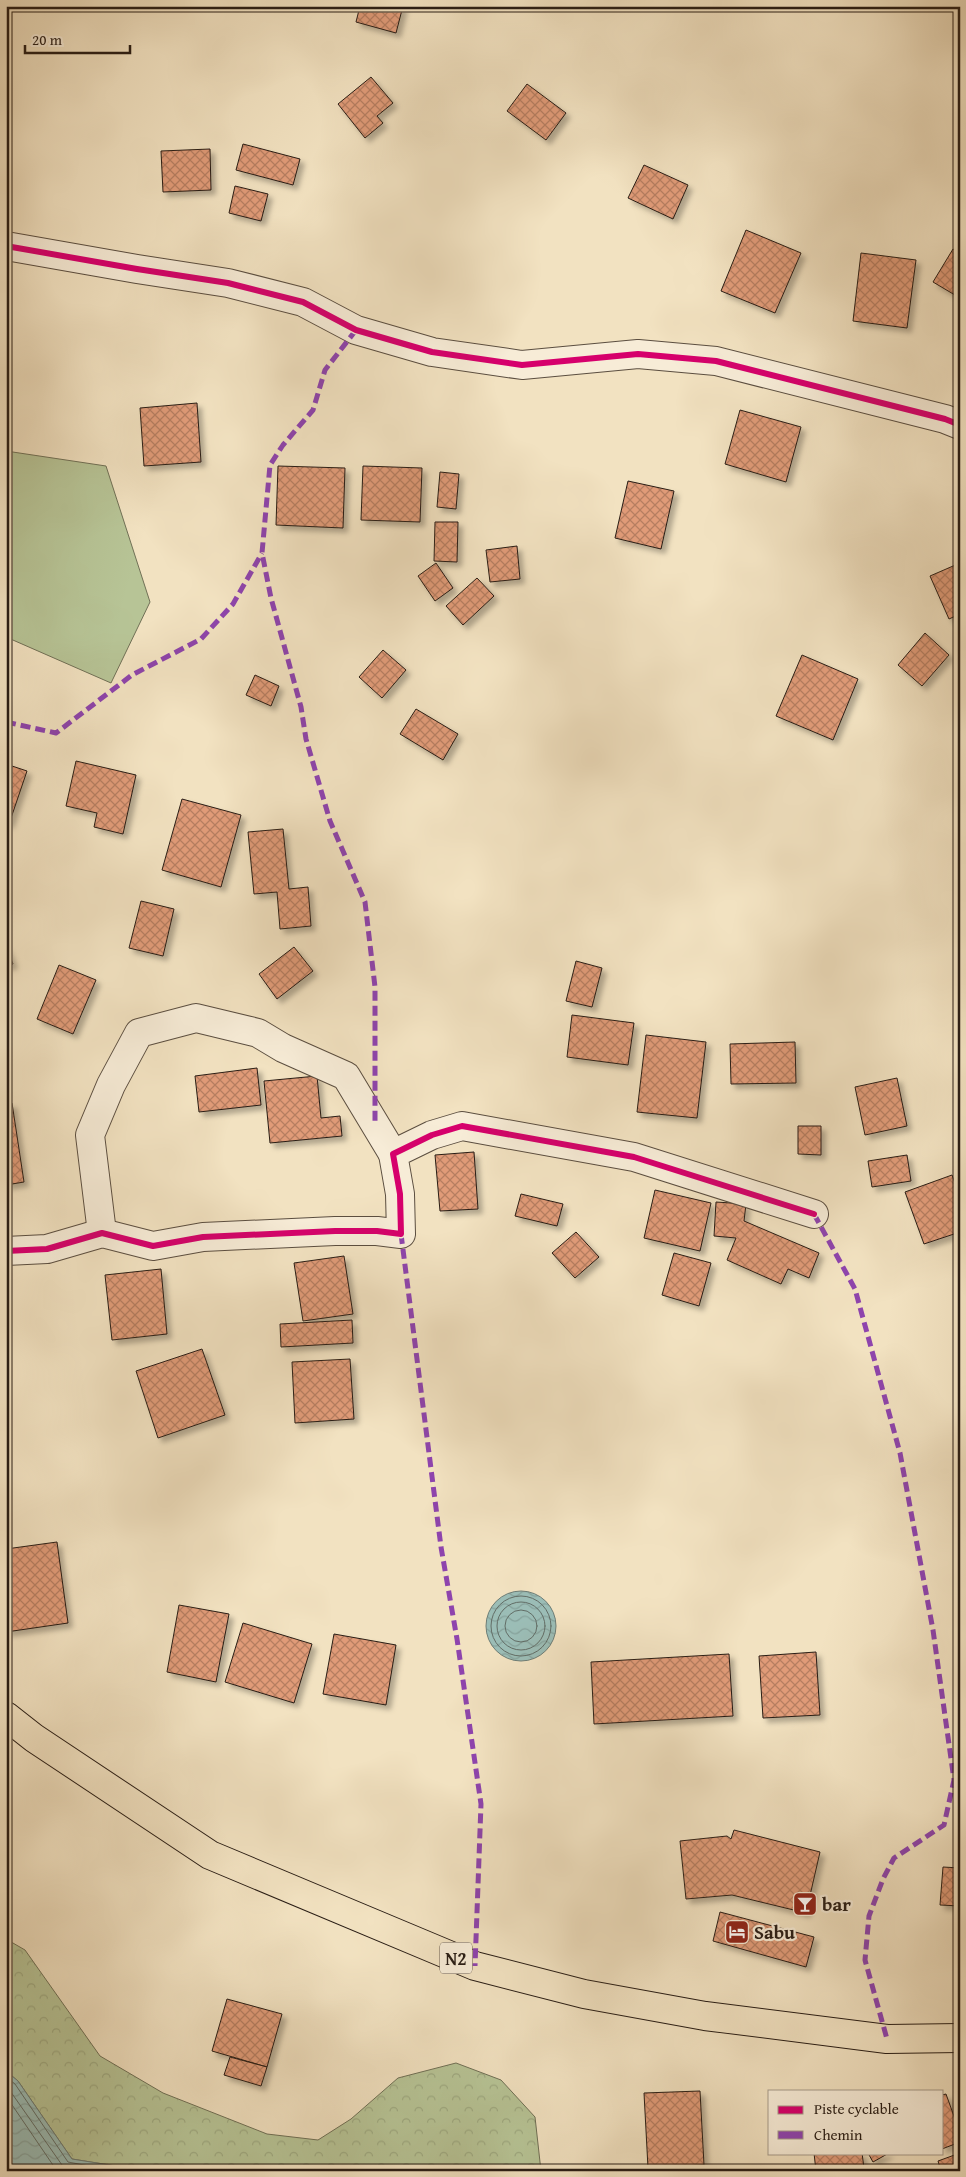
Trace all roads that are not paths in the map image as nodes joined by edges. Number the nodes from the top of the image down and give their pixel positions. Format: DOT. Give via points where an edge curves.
graph roads {
  1 [pos="6,246"];
  2 [pos="960,425"];
  3 [pos="393,1154"];
  4 [pos="814,1214"];
  5 [pos="102,1232"];
  6 [pos="6,1251"];
  7 [pos="6,1716"];
  8 [pos="960,2038"];
  1 -- 2 [label="street" via="228,282 302,302 356,330 432,352 522,365 638,354 716,361"];
  3 -- 4 [label="street" via="432,1135 462,1126 634,1157"];
  3 -- 5 [label="street" via="400,1194 401,1234 307,1232 203,1237 153,1246"];
  3 -- 5 [label="street" via="346,1076 258,1033 196,1018 186,1020 139,1034 111,1085 90,1135"];
  5 -- 6 [label="street" via="47,1249"];
  7 -- 8 [label="highway, N2" via="210,1855 474,1966 584,1994 705,2016 887,2039"];
}
